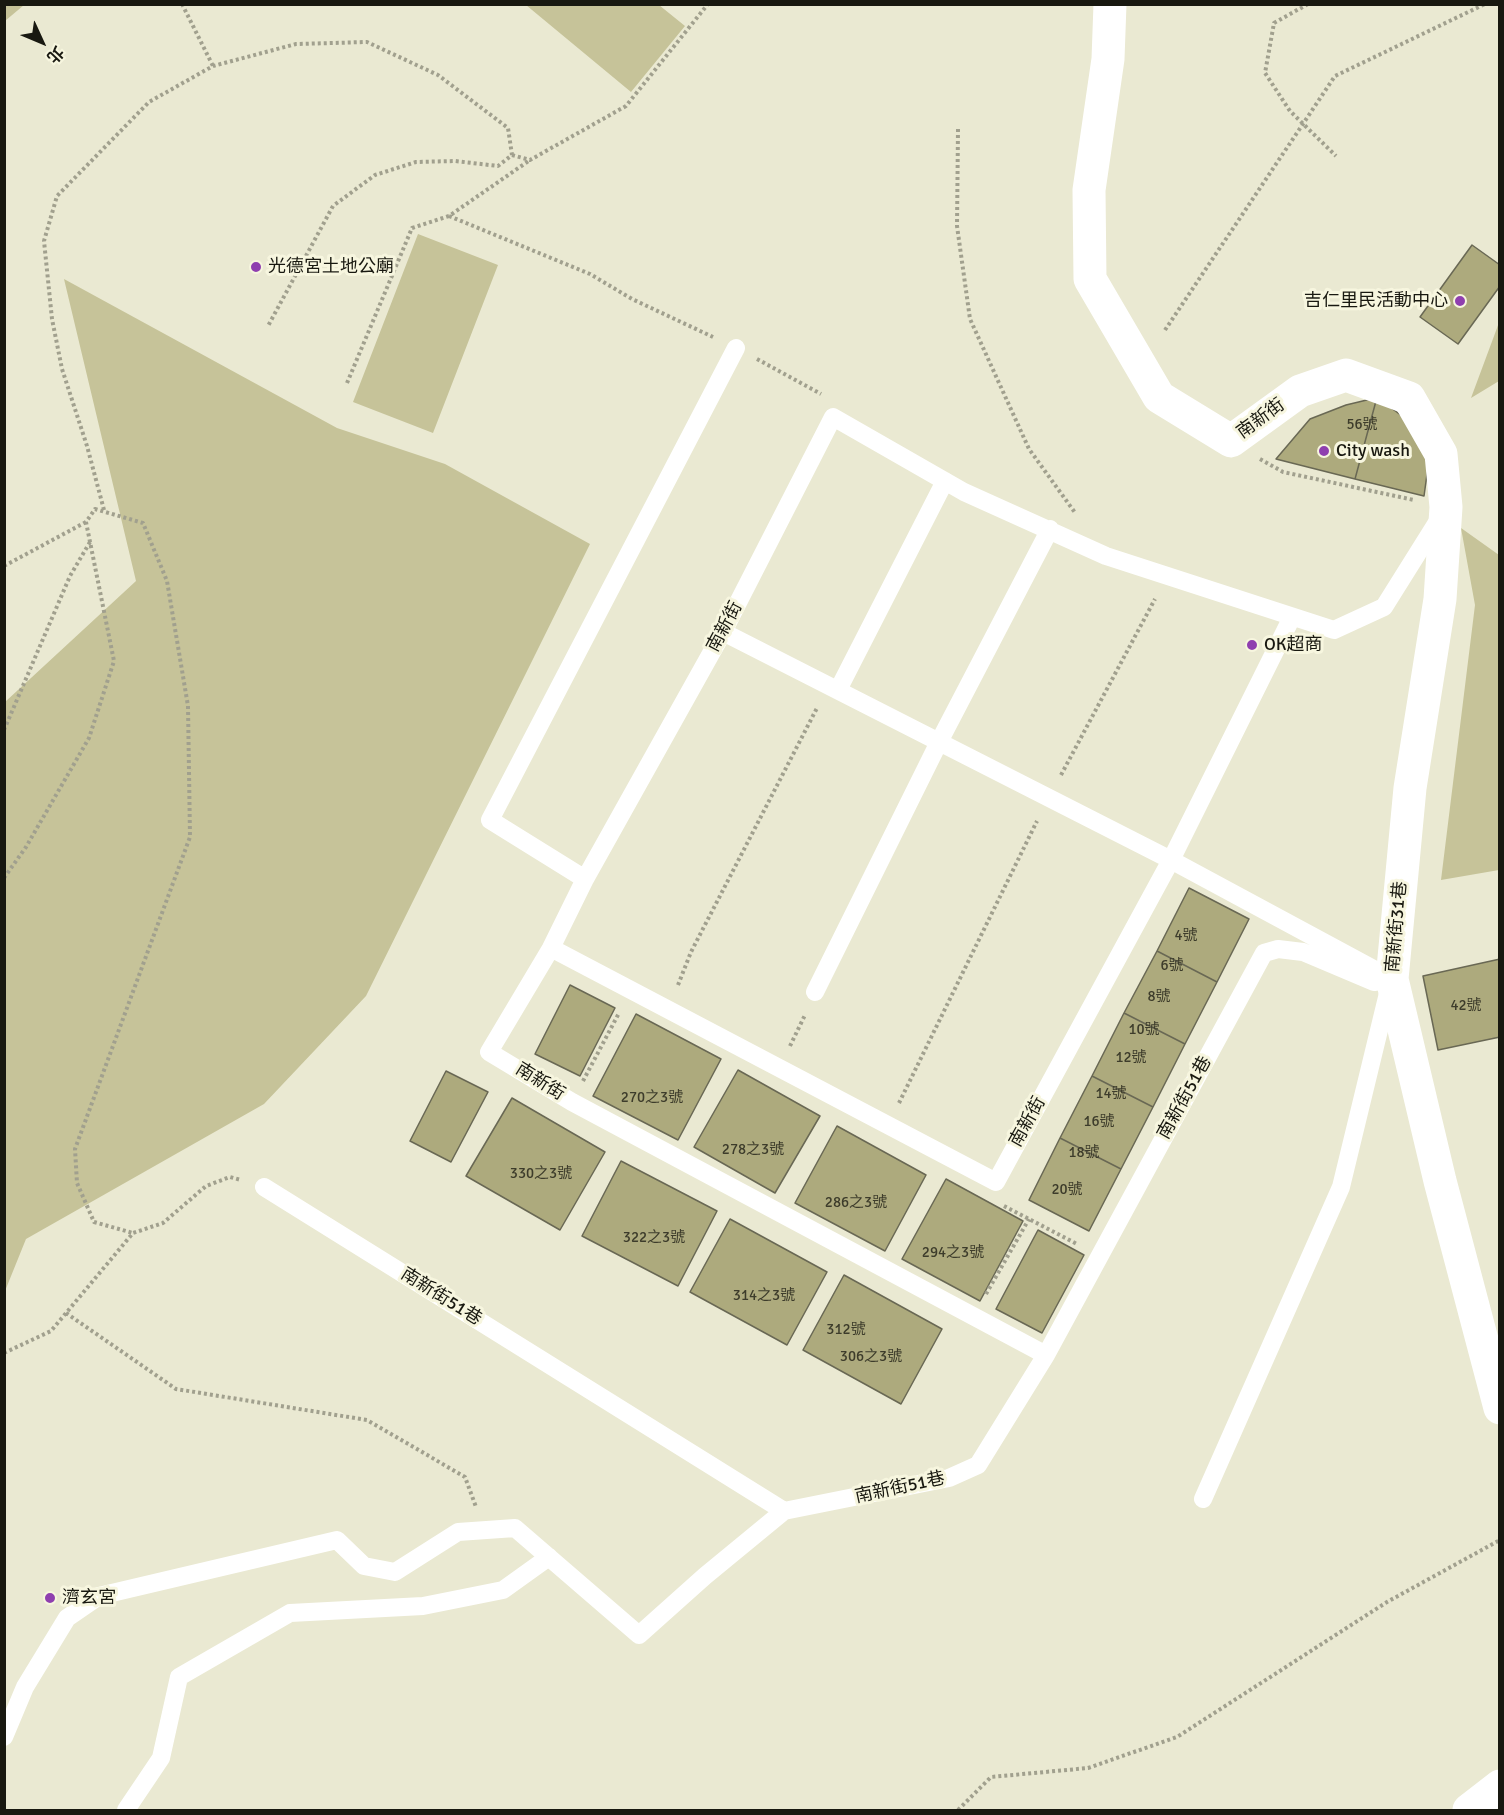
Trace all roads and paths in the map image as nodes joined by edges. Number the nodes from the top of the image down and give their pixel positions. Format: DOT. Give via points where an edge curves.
graph roads {
  1 [pos="183,4"];
  2 [pos="708,4"];
  3 [pos="1110,4"];
  4 [pos="1308,4"];
  5 [pos="1485,4"];
  6 [pos="213,66"];
  7 [pos="1304,125"];
  8 [pos="958,129"];
  9 [pos="512,155"];
  10 [pos="1336,156"];
  11 [pos="530,160"];
  12 [pos="449,216"];
  13 [pos="267,326"];
  14 [pos="1166,330"];
  15 [pos="736,348"];
  16 [pos="347,383"];
  17 [pos="833,417"];
  18 [pos="1231,441"];
  19 [pos="945,481"];
  20 [pos="1446,507"];
  21 [pos="104,510"];
  22 [pos="86,522"];
  23 [pos="1050,530"];
  24 [pos="91,542"];
  25 [pos="1106,556"];
  26 [pos="4,566"];
  27 [pos="1292,617"];
  28 [pos="723,632"];
  29 [pos="838,690"];
  30 [pos="4,730"];
  31 [pos="939,742"];
  32 [pos="1171,860"];
  33 [pos="4,878"];
  34 [pos="585,879"];
  35 [pos="551,948"];
  36 [pos="1392,979"];
  37 [pos="630,991"];
  38 [pos="815,992"];
  39 [pos="668,1011"];
  40 [pos="780,1069"];
  41 [pos="572,1102"];
  42 [pos="996,1182"];
  43 [pos="264,1187"];
  44 [pos="1029,1219"];
  45 [pos="133,1233"];
  46 [pos="1099,1255"];
  47 [pos="66,1313"];
  48 [pos="972,1317"];
  49 [pos="4,1353"];
  50 [pos="1046,1355"];
  51 [pos="1500,1408"];
  52 [pos="1203,1499"];
  53 [pos="784,1511"];
  54 [pos="485,1530"];
  55 [pos="1500,1540"];
  56 [pos="549,1557"];
  57 [pos="4,1737"];
  58 [pos="1500,1786"];
  59 [pos="126,1810"];
  60 [pos="958,1810"];
  61 [pos="1469,1810"];
  1 -- 6 [label="path"];
  2 -- 11 [label="path" via="626,106"];
  3 -- 18 [label="street, 南新街" via="1108,59 1089,190 1090,279 1160,397"];
  4 -- 7 [label="path" via="1274,23 1265,73"];
  5 -- 7 [label="path" via="1335,76"];
  6 -- 9 [label="path" via="296,44 367,42 438,75 508,128"];
  6 -- 21 [label="path" via="149,102 78,174 57,196 44,241 62,369"];
  7 -- 10 [label="path"];
  7 -- 14 [label="path"];
  8 -- 25 [label="path" via="957,226 970,319 1029,449"];
  9 -- 11 [label="path"];
  9 -- 13 [label="path" via="498,166 416,162 375,175 333,206"];
  11 -- 12 [label="path"];
  12 -- 15 [label="path" via="590,274 632,299"];
  12 -- 16 [label="path" via="412,228"];
  15 -- 17 [label="path" via="824,396"];
  15 -- 34 [label="lane" via="490,820"];
  17 -- 19 [label="lane"];
  17 -- 28 [label="lane, 南新街"];
  18 -- 20 [label="path" via="1283,472"];
  18 -- 20 [label="street, 南新街" via="1299,391 1346,375 1409,398 1441,454"];
  19 -- 23 [label="lane"];
  19 -- 29 [label="lane"];
  20 -- 27 [label="lane" via="1384,607 1334,630"];
  20 -- 36 [label="street, 南新街31巷" via="1440,599 1410,788"];
  21 -- 22 [label="path" via="94,509"];
  21 -- 45 [label="path" via="143,523 167,581 188,706 190,837 75,1149 77,1183 94,1222"];
  22 -- 24 [label="path"];
  22 -- 26 [label="path"];
  23 -- 25 [label="lane"];
  23 -- 31 [label="lane"];
  24 -- 30 [label="path" via="70,576"];
  24 -- 33 [label="path" via="114,661 89,738"];
  25 -- 27 [label="lane"];
  27 -- 32 [label="lane, 南新街"];
  28 -- 29 [label="lane"];
  28 -- 34 [label="lane, 南新街"];
  29 -- 31 [label="lane"];
  29 -- 39 [label="path" via="816,709 691,952"];
  31 -- 32 [label="lane"];
  31 -- 38 [label="lane"];
  32 -- 36 [label="lane"];
  32 -- 42 [label="lane, 南新街"];
  34 -- 35 [label="lane, 南新街"];
  35 -- 37 [label="lane"];
  35 -- 41 [label="lane, 南新街" via="489,1052"];
  36 -- 46 [label="lane, 南新街51巷" via="1374,982 1304,952 1278,949 1264,953"];
  36 -- 51 [label="street, 南新街31巷"];
  36 -- 52 [label="lane" via="1341,1187"];
  37 -- 39 [label="lane"];
  37 -- 41 [label="path"];
  38 -- 40 [label="path"];
  39 -- 40 [label="lane"];
  40 -- 42 [label="lane"];
  41 -- 48 [label="lane, 南新街"];
  42 -- 44 [label="path" via="987,1197"];
  43 -- 45 [label="path" via="230,1177 206,1186 163,1223"];
  43 -- 53 [label="lane, 南新街51巷"];
  44 -- 46 [label="path"];
  44 -- 48 [label="path"];
  45 -- 47 [label="path"];
  46 -- 50 [label="lane, 南新街51巷"];
  47 -- 49 [label="path" via="51,1331"];
  47 -- 54 [label="path" via="176,1389 367,1420 465,1478"];
  48 -- 50 [label="lane, 南新街"];
  50 -- 53 [label="lane, 南新街51巷" via="978,1465 949,1478"];
  53 -- 56 [label="lane" via="639,1635"];
  54 -- 56 [label="lane" via="515,1528"];
  54 -- 57 [label="lane" via="458,1532 395,1572 364,1566 337,1540 99,1596 67,1618 25,1687"];
  55 -- 60 [label="path" via="1387,1602 1177,1737 1088,1768 991,1777"];
  56 -- 59 [label="lane" via="503,1590 423,1606 290,1613 179,1677 161,1758"];
  58 -- 61 [label="street"];
}
